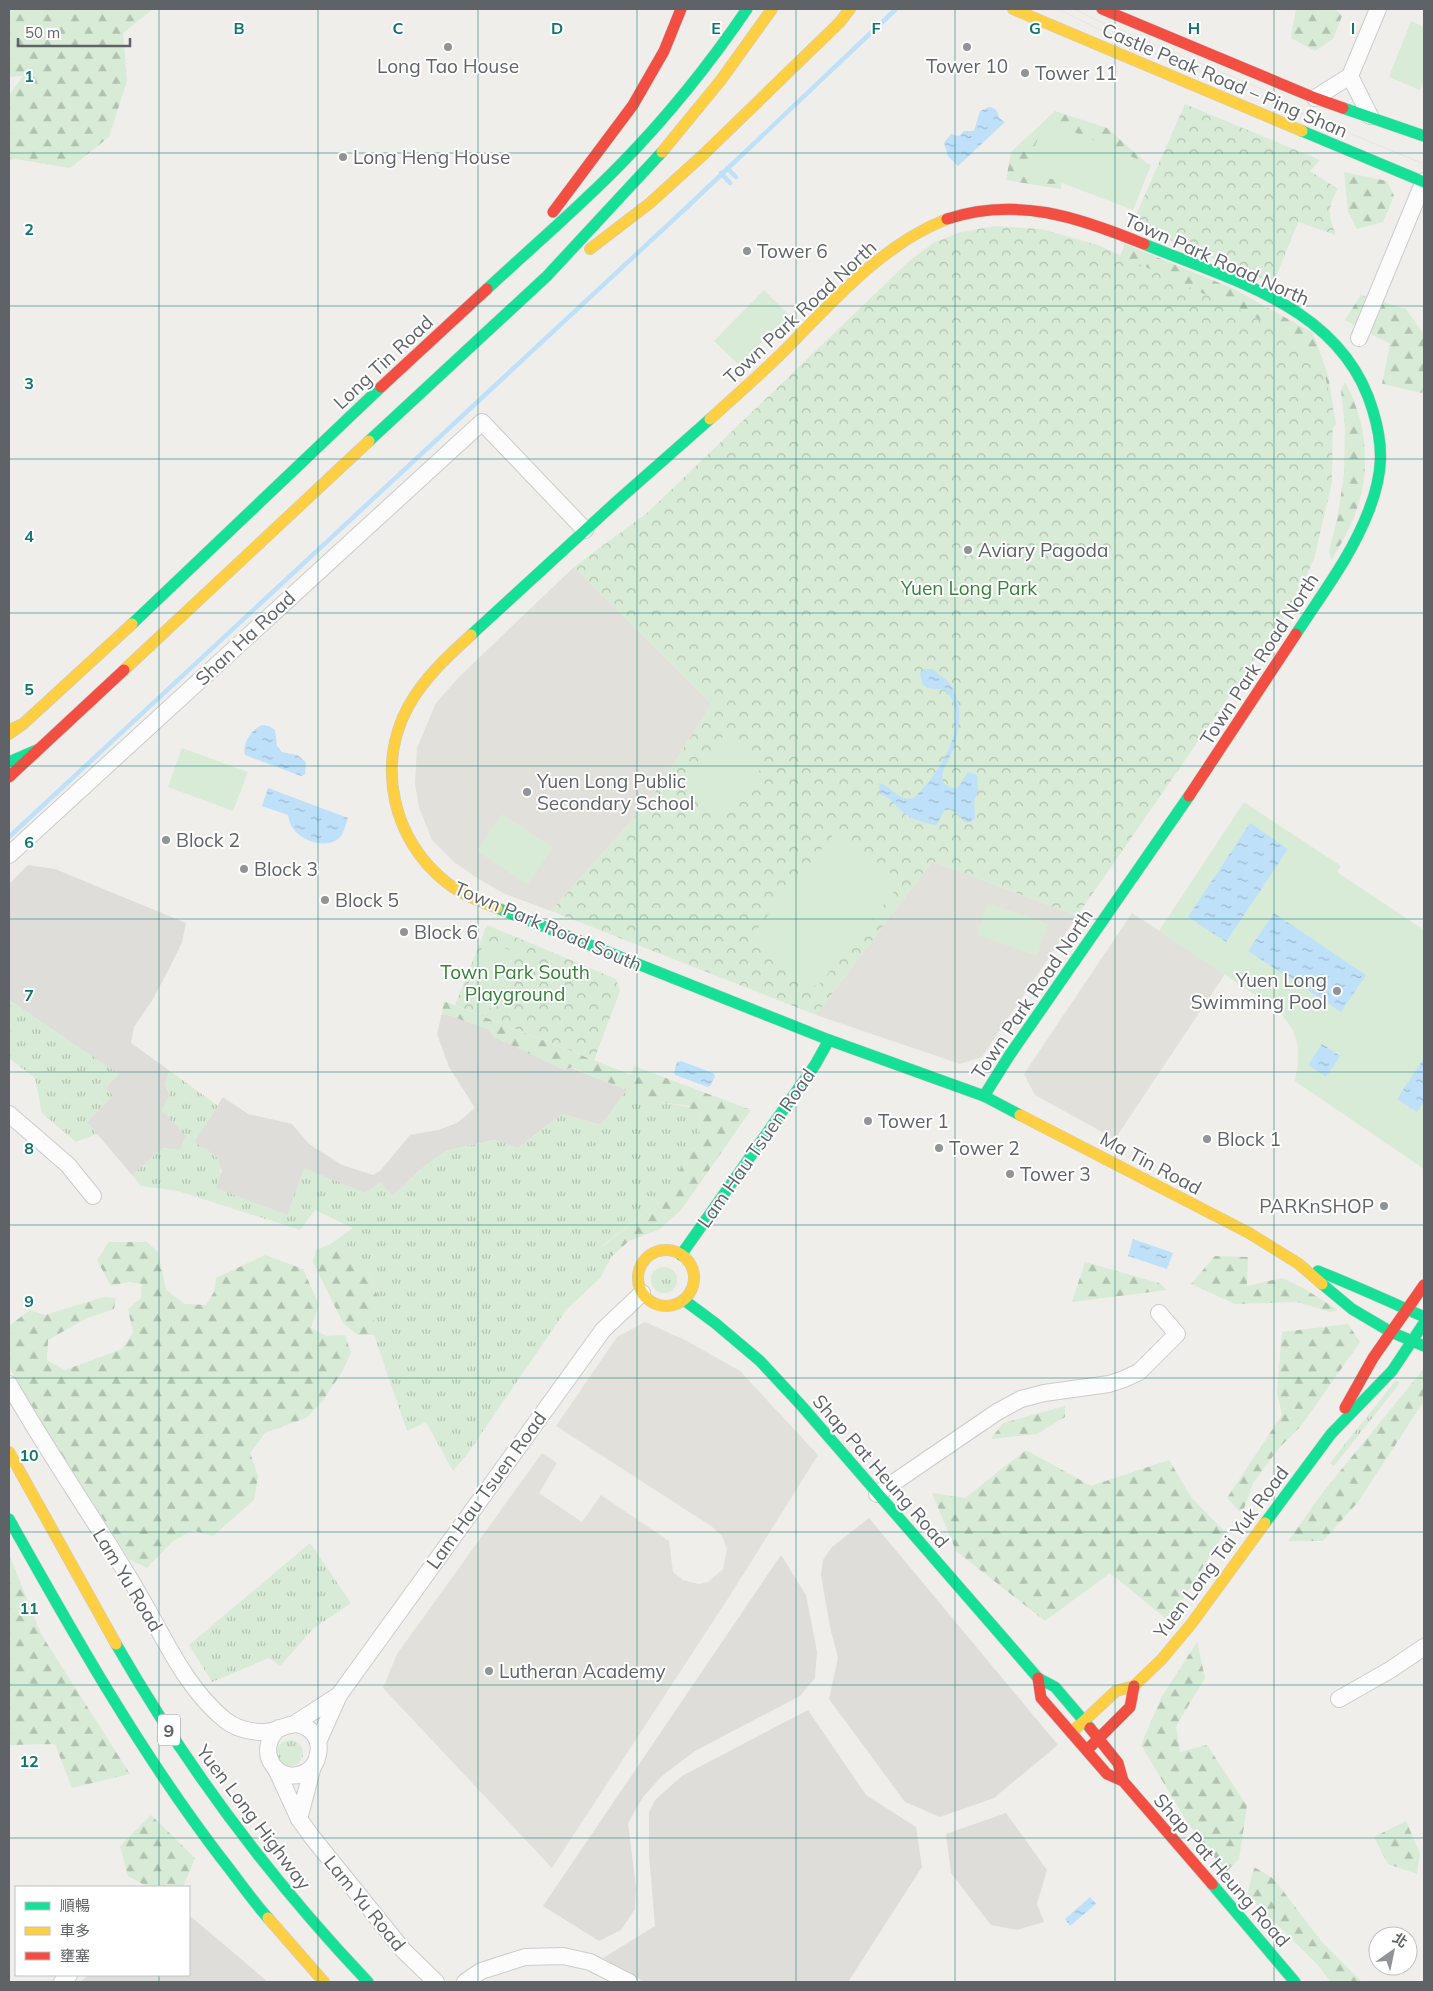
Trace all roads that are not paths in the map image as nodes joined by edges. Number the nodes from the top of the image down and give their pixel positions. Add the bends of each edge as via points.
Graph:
1 (681, 9) edge
2 (747, 9) edge
3 (772, 9) edge
4 (850, 9) edge
5 (1013, 9) edge
6 (1102, 9) edge
7 (1378, 9) edge
8 (824, 20) dead end
9 (822, 40) junction
10 (1350, 76) junction
11 (1315, 98) junction
12 (1370, 116) junction
13 (1424, 136) edge
14 (1424, 182) edge
15 (532, 246) junction
16 (547, 276) junction
17 (1359, 338) dead end
18 (585, 530) junction
19 (22, 724) junction
20 (9, 730) edge
21 (9, 734) edge
22 (39, 749) junction
23 (9, 762) edge
24 (9, 777) edge
25 (9, 855) edge
26 (829, 1040) junction
27 (984, 1096) junction
28 (9, 1114) edge
29 (93, 1196) dead end
30 (681, 1255) junction
31 (1299, 1264) junction
32 (1424, 1285) edge
33 (642, 1293) junction
34 (684, 1300) junction
35 (1406, 1310) junction
36 (1159, 1313) dead end
37 (1424, 1317) edge
38 (1424, 1323) edge
39 (1391, 1332) junction
40 (1413, 1341) junction
41 (1424, 1346) edge
42 (9, 1384) edge
43 (1331, 1434) junction
44 (9, 1452) edge
45 (877, 1494) junction
46 (9, 1519) edge
47 (1424, 1647) edge
48 (1038, 1678) junction
49 (1134, 1686) junction
50 (338, 1695) junction
51 (1339, 1699) dead end
52 (1084, 1720) junction
53 (287, 1726) junction
54 (1071, 1733) junction
55 (1099, 1738) junction
56 (318, 1742) junction
57 (1086, 1751) junction
58 (313, 1766) junction
59 (276, 1769) junction
60 (1123, 1781) junction
61 (299, 1819) junction
62 (324, 1982) edge
63 (368, 1982) edge
64 (436, 1982) edge
65 (465, 1982) edge
66 (629, 1982) edge
67 (1295, 1982) edge

1 - 15 main road via 639,97 557,206
2 - 15 main road, Long Tin Road via 688,89 649,135 569,216
3 - 16 main road via 705,100
4 - 9 main road
5 - 14 main road, Castle Peak Road – Ping Shan
6 - 11 main road, Castle Peak Road – Ping Shan
7 - 10 street
8 - 9 main road
9 - 16 main road via 650,203
10 - 11 street
10 - 12 street
11 - 12 main road, Castle Peak Road – Ping Shan
12 - 13 main road, Castle Peak Road – Ping Shan
14 - 17 street
15 - 19 main road, Long Tin Road
16 - 22 main road
18 - 25 street, Shan Ha Road via 482,422
18 - 26 main road, Town Park Road South via 435,671 408,707 396,737 391,767 392,795 404,831 426,864 467,896
18 - 27 main road, Town Park Road North via 758,376 880,259 917,232 949,218 988,209 1032,208 1082,220 1182,260 1304,316 1331,337 1348,357 1370,396 1382,459 1363,527 1276,668
19 - 20 main road
19 - 21 main road
22 - 23 main road
22 - 24 main road
26 - 27 main road, Town Park Road South
26 - 30 main road, Lam Hau Tsuen Road via 815,1065
27 - 31 main road, Ma Tin Road via 1249,1233
28 - 29 street via 68,1165
30 - 33 main road via 661,1251 645,1260 638,1280
30 - 34 main road via 690,1265 694,1280 692,1290
31 - 35 main road, Ma Tin Road via 1364,1289
31 - 39 main road, Ma Tin Road via 1352,1309
32 - 35 main road, Yuen Long Tai Yuk Road
33 - 34 main road via 660,1306 675,1305
33 - 50 street, Lam Hau Tsuen Road via 603,1330
34 - 45 main road, Shap Pat Heung Road via 760,1361
35 - 37 main road, Ma Tin Road
35 - 39 main road, Yuen Long Tai Yuk Road
36 - 45 street via 1177,1334 1139,1372 1109,1384 1021,1399
38 - 40 main road, Yuen Long Tai Yuk Road
39 - 40 main road, Ma Tin Road
39 - 43 main road, Yuen Long Tai Yuk Road
40 - 41 main road, Ma Tin Road
40 - 43 main road, Yuen Long Tai Yuk Road via 1387,1376
42 - 53 street, Lam Yu Road via 134,1586 183,1674 218,1714 237,1728 266,1732
43 - 49 main road, Yuen Long Tai Yuk Road via 1178,1641
44 - 63 main road, Yuen Long Highway / 9 via 106,1628 190,1764 269,1870 327,1940
45 - 48 main road, Shap Pat Heung Road
46 - 62 main road, 9 via 122,1713 188,1816 264,1914
47 - 51 street
48 - 52 main road, Shap Pat Heung Road via 1054,1687
48 - 54 main road, Shap Pat Heung Road via 1041,1698
49 - 52 main road, Yuen Long Tai Yuk Road via 1116,1691
49 - 55 main road via 1130,1707
50 - 53 street, Lam Hau Tsuen Road
50 - 56 street, Lam Hau Tsuen Road
52 - 54 main road, Yuen Long Tai Yuk Road
52 - 55 main road, Shap Pat Heung Road
53 - 56 street via 308,1729
53 - 59 street, Lam Hau Tsuen Road via 269,1739 271,1762
54 - 57 main road, Shap Pat Heung Road
55 - 57 main road
55 - 60 main road, Shap Pat Heung Road via 1118,1763
56 - 58 street, Lam Hau Tsuen Road via 319,1751
57 - 60 main road, Shap Pat Heung Road via 1107,1774
58 - 59 street via 299,1775
58 - 61 street
59 - 61 street, Lam Yu Road
60 - 67 main road, Shap Pat Heung Road
61 - 64 street, Lam Yu Road via 403,1950
65 - 66 street via 481,1971 525,1957 563,1956 590,1962

